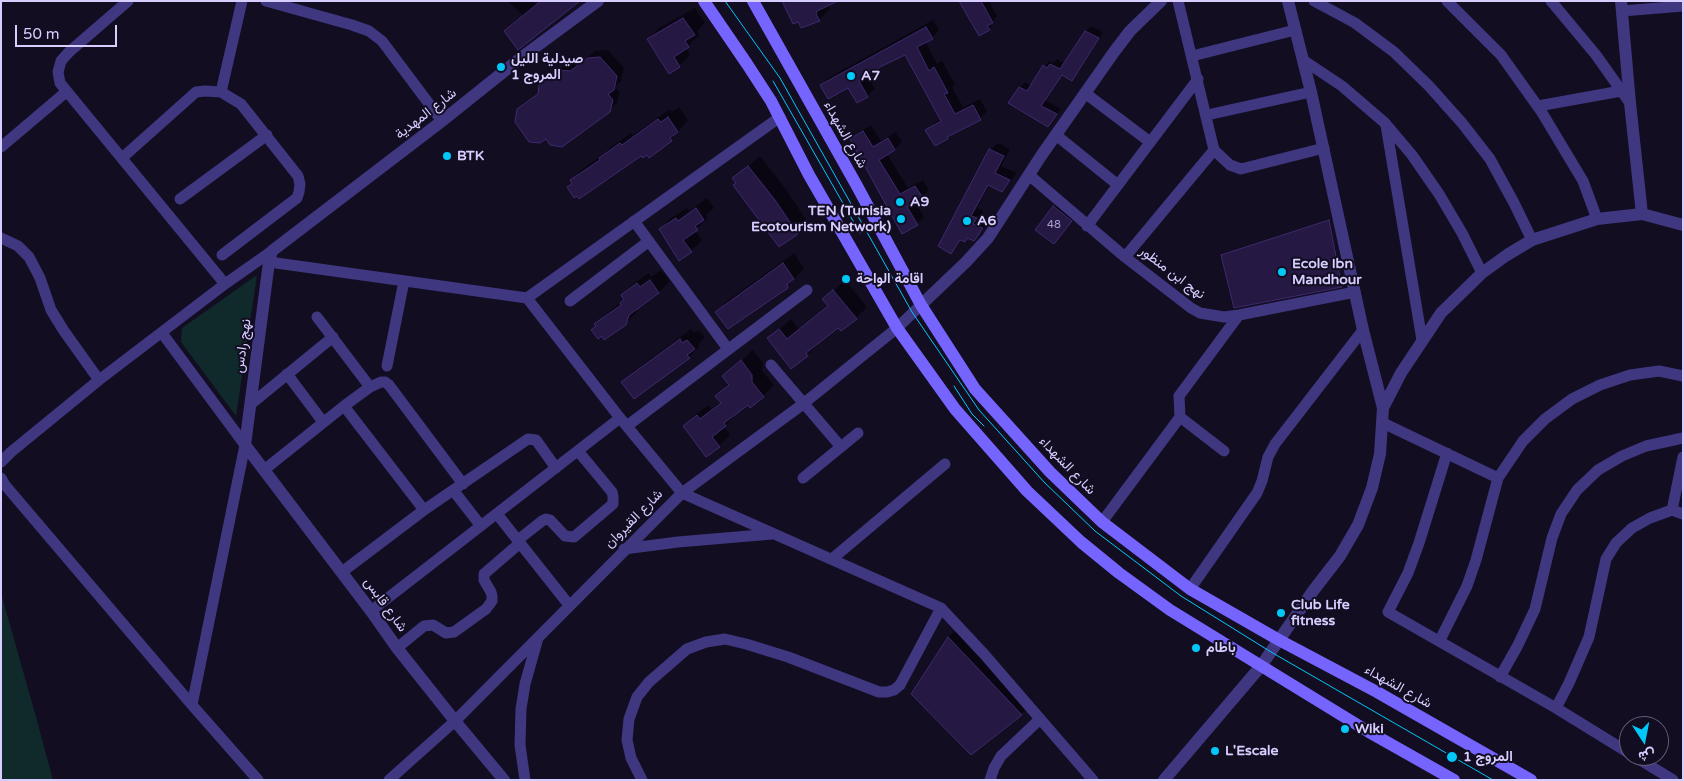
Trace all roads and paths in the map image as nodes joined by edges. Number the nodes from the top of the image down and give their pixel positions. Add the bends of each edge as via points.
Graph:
1 (128, 1) edge
2 (242, 1) edge
3 (266, 1) edge
4 (598, 1) edge
5 (704, 1) edge
6 (753, 1) edge
7 (1162, 1) edge
8 (1178, 1) edge
9 (1288, 1) edge
10 (1314, 1) edge
11 (1447, 1) edge
12 (1551, 1) edge
13 (1622, 6) edge
14 (1683, 6) edge
15 (1295, 30) junction
16 (1192, 56) junction
17 (1303, 60) junction
18 (1198, 80) junction
19 (1621, 90) junction
20 (66, 92) junction
21 (221, 92) junction
22 (1311, 92) junction
23 (1085, 93) junction
24 (1630, 103) junction
25 (1538, 106) junction
26 (1207, 115) junction
27 (780, 117) junction
28 (442, 121) junction
29 (1385, 123) junction
30 (1056, 134) junction
31 (267, 135) junction
32 (1150, 142) junction
33 (1, 147) edge
34 (1324, 148) junction
35 (1214, 150) junction
36 (122, 158) junction
37 (1028, 175) junction
38 (1118, 185) junction
39 (180, 199) dead end
40 (1642, 214) junction
41 (1597, 219) junction
42 (634, 221) junction
43 (1683, 225) edge
44 (1086, 226) junction
45 (1, 238) edge
46 (1532, 240) junction
47 (648, 241) junction
48 (222, 255) dead end
49 (271, 256) junction
50 (1125, 257) junction
51 (1482, 273) junction
52 (404, 281) junction
53 (225, 284) junction
54 (807, 290) dead end
55 (1355, 292) junction
56 (527, 298) junction
57 (570, 301) dead end
58 (921, 304) junction
59 (1239, 315) junction
60 (317, 317) dead end
61 (897, 328) junction
62 (1363, 330) junction
63 (162, 333) junction
64 (333, 337) junction
65 (1422, 340) junction
66 (728, 349) junction
67 (771, 365) dead end
68 (387, 366) dead end
69 (287, 374) junction
70 (1683, 376) edge
71 (99, 380) junction
72 (370, 387) junction
73 (251, 404) junction
74 (803, 404) junction
75 (344, 406) junction
76 (1383, 408) junction
77 (1180, 417) junction
78 (323, 422) junction
79 (624, 422) junction
80 (1383, 423) junction
81 (858, 433) dead end
82 (1683, 438) edge
83 (245, 445) junction
84 (840, 447) junction
85 (578, 451) junction
86 (1224, 451) dead end
87 (1447, 453) junction
88 (1683, 457) edge
89 (1, 462) edge
90 (945, 464) dead end
91 (556, 468) junction
92 (264, 470) junction
93 (1, 478) edge
94 (803, 478) dead end
95 (1498, 478) junction
96 (458, 487) junction
97 (682, 493) junction
98 (424, 510) junction
99 (1677, 512) edge
100 (497, 514) junction
101 (1102, 522) junction
102 (481, 526) junction
103 (774, 534) junction
104 (519, 542) junction
105 (624, 549) junction
106 (832, 559) junction
107 (342, 572) junction
108 (1190, 589) junction
109 (569, 605) junction
110 (941, 608) junction
111 (372, 611) junction
112 (540, 634) junction
113 (1279, 640) junction
114 (1440, 640) junction
115 (398, 648) junction
116 (1261, 666) junction
117 (1500, 677) junction
118 (192, 705) junction
119 (1556, 708) junction
120 (1040, 719) junction
121 (455, 722) junction
122 (1619, 747) edge
123 (1650, 766) edge
124 (258, 780) edge
125 (389, 780) edge
126 (504, 780) edge
127 (525, 780) edge
128 (642, 780) edge
129 (990, 780) edge
130 (1093, 780) edge
131 (1164, 780) edge
132 (1454, 780) edge
133 (1531, 780) edge
134 (1673, 780) edge

1 - 20 street via 61,61 58,72
2 - 21 street
3 - 28 street via 369,32 382,41
4 - 28 street, شارع المهدية
5 - 27 main road
6 - 58 main road, شارع الشهداء
7 - 23 street via 1130,31
8 - 16 street
9 - 15 street
10 - 46 street via 1355,22 1394,52 1442,101 1490,159
11 - 25 street via 1501,55
12 - 19 street
13 - 14 street
13 - 24 street
15 - 16 street
15 - 17 street
16 - 18 street
17 - 22 street
17 - 29 street via 1342,86
18 - 26 street
18 - 32 street
19 - 24 street
19 - 25 street
20 - 33 street
20 - 36 street
21 - 31 street via 241,104
21 - 36 street via 196,92 190,96
22 - 26 street
22 - 34 street
23 - 30 street
23 - 32 street
24 - 40 street
25 - 41 street via 1583,181
26 - 35 street
27 - 42 street
27 - 61 main road
28 - 49 street, شارع المهدية
29 - 51 street via 1439,194
29 - 65 street
30 - 37 street
30 - 38 street
31 - 39 street
31 - 48 street via 298,176 299,192 289,204
32 - 38 street
34 - 35 street via 1241,169 1230,165
34 - 55 street
35 - 50 street
36 - 53 street
37 - 44 street, نهج ابن منظور
37 - 58 street via 988,238
38 - 44 street
40 - 41 street
40 - 43 street
41 - 46 street
42 - 47 street
42 - 56 street
44 - 50 street, نهج ابن منظور
45 - 71 street via 18,246 29,257 51,310
46 - 51 street
47 - 57 street
47 - 66 street
49 - 52 street
49 - 53 street
49 - 73 street, نهج رادس
50 - 59 street, نهج ابن منظور via 1190,308 1224,317
51 - 65 street via 1440,313
52 - 56 street
52 - 68 street
53 - 63 street
54 - 66 street
55 - 59 street, نهج ابن منظور
55 - 62 street
56 - 79 street
58 - 61 street, شارع القيروان
58 - 101 main road, شارع الشهداء via 975,389 1050,472
59 - 77 street via 1179,396
60 - 64 street
61 - 74 street, شارع القيروان
61 - 116 main road via 955,409 1027,491 1074,536 1170,610
62 - 76 street
62 - 108 street via 1275,444 1257,493
63 - 71 street
63 - 83 street
64 - 69 street
64 - 72 street
65 - 76 street
66 - 79 street
67 - 74 street
69 - 73 street
69 - 78 street
70 - 95 street via 1659,371 1630,375 1600,384 1572,399 1545,419 1523,442
71 - 89 street
72 - 75 street
72 - 96 street via 381,382 389,385
73 - 83 street, نهج رادس
74 - 84 street
74 - 97 street, شارع القيروان
75 - 78 street
75 - 98 street
76 - 80 street
77 - 86 street
77 - 101 street
78 - 92 street
79 - 85 street
79 - 97 street
80 - 87 street
80 - 113 street via 1372,488 1358,525 1340,556
81 - 84 street
82 - 117 street via 1646,446 1622,456 1598,470 1576,490 1561,514 1552,538 1535,609
83 - 92 street, شارع قابس
83 - 118 street
84 - 94 street
85 - 91 street
85 - 104 street via 612,492 613,504 574,537 565,536 546,519
87 - 95 street
87 - 114 street via 1419,544 1388,612
88 - 99 street
90 - 106 street
91 - 96 street via 536,440 528,439
91 - 100 street
92 - 107 street, شارع قابس
93 - 118 street
95 - 114 street via 1467,586
96 - 98 street
96 - 102 street
97 - 103 street
97 - 105 street, شارع القيروان
98 - 107 street
99 - 119 street via 1650,518 1632,528 1616,543 1606,559 1589,637
100 - 102 street
100 - 104 street
101 - 108 main road, شارع الشهداء
102 - 111 street
103 - 105 street
103 - 106 street
104 - 109 street
104 - 115 street via 484,574 492,596 486,609 454,632 446,633 433,625 424,626
105 - 109 street, شارع القيروان
106 - 110 street
107 - 111 street, شارع قابس
108 - 113 main road, شارع الشهداء
109 - 112 street, شارع القيروان
110 - 120 street
110 - 128 street via 900,685 887,692 879,692 788,657 724,639 687,649 649,682 637,697 629,718 627,740 631,758
111 - 115 street, شارع قابس
112 - 121 street, شارع القيروان
112 - 127 street via 524,684 521,709 520,746
113 - 116 street
113 - 133 main road, شارع الشهداء
114 - 117 street
115 - 121 street, شارع قابس
116 - 131 street
116 - 132 main road
117 - 119 street
118 - 124 street
119 - 122 street
120 - 129 street via 1001,756
120 - 130 street
121 - 125 street, شارع القيروان
121 - 126 street, شارع قابس
123 - 134 street

